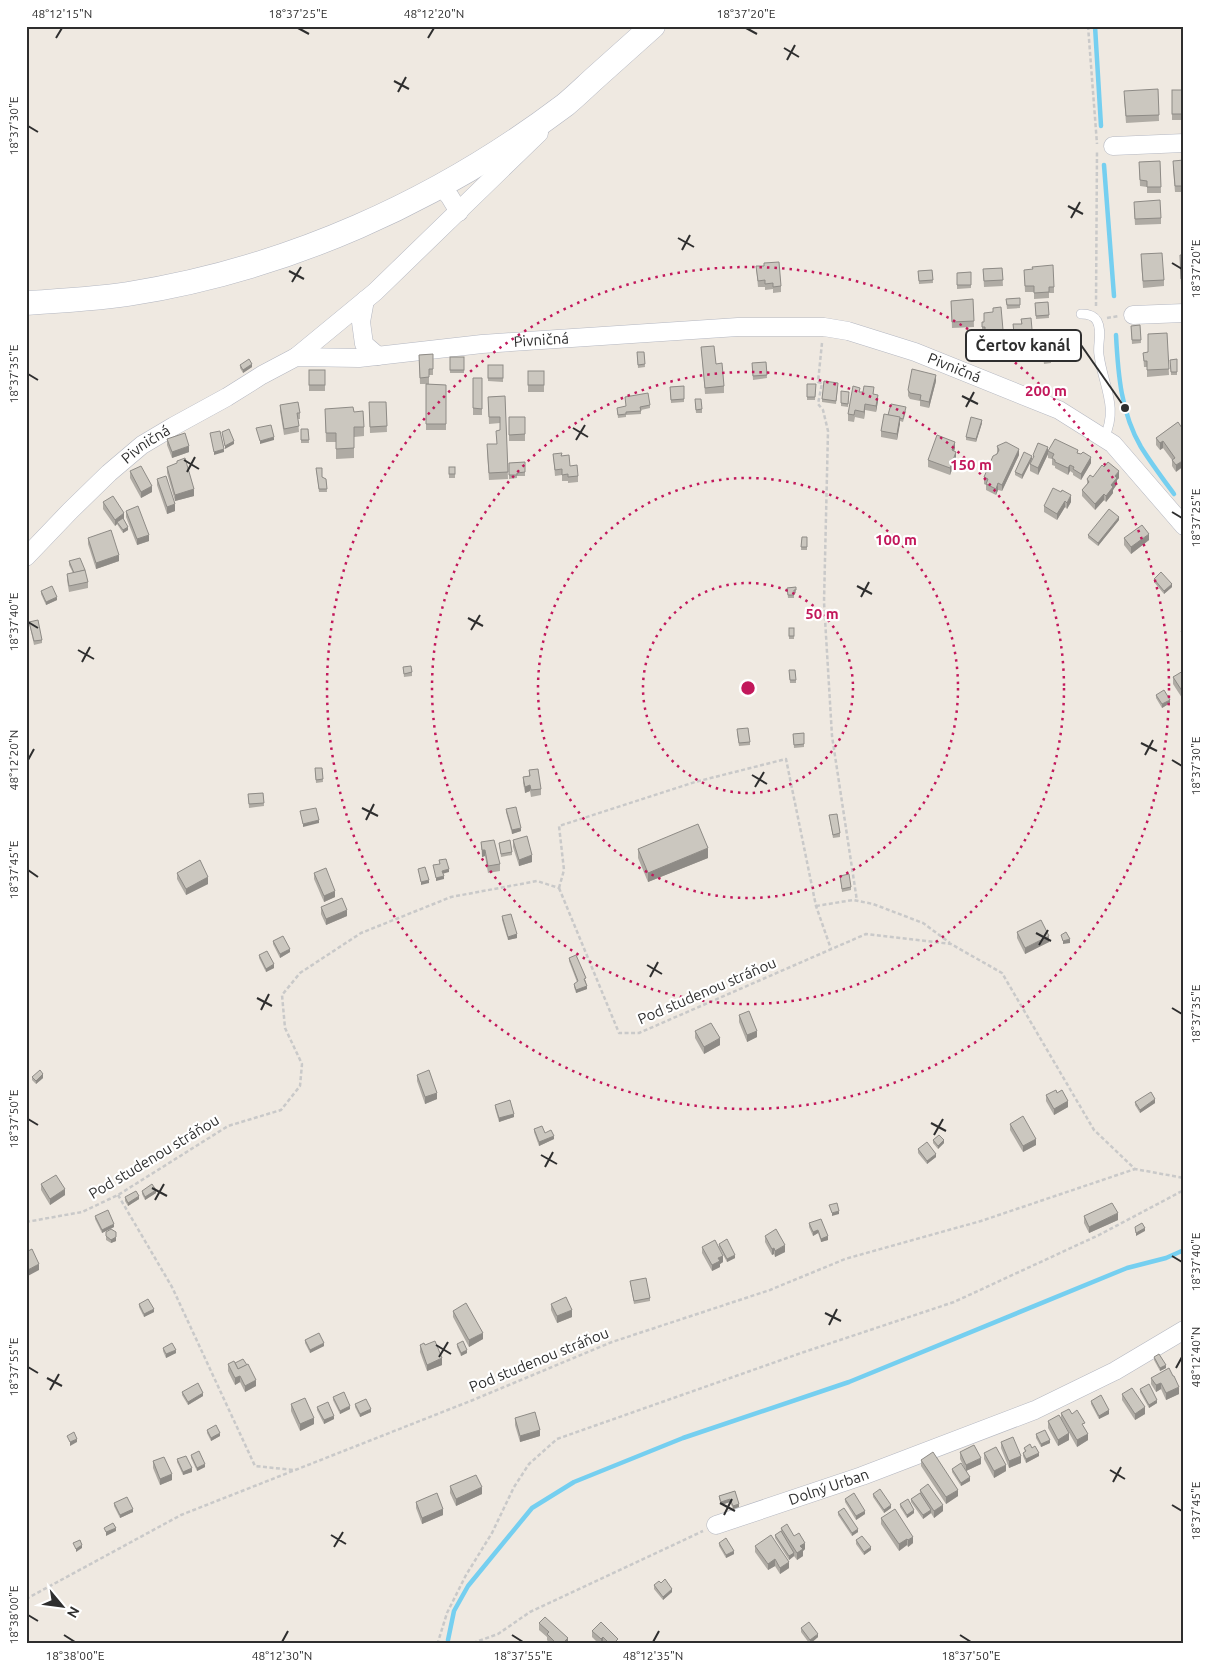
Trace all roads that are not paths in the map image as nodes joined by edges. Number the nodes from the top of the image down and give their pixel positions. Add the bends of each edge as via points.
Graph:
1 (653, 26) edge
2 (567, 104) junction
3 (1184, 143) edge
4 (1105, 148) road end
5 (441, 186) junction
6 (459, 212) junction
7 (365, 300) junction
8 (26, 304) edge
9 (1081, 314) dead end
10 (1184, 314) edge
11 (1133, 315) road end
12 (378, 356) junction
13 (296, 357) junction
14 (1104, 438) junction
15 (1176, 508) edge
16 (1184, 526) edge
17 (26, 557) edge
18 (1184, 1330) edge
19 (716, 1525) road end

1 - 2 street
2 - 5 street via 491,157
2 - 6 street
3 - 4 street
5 - 6 street
5 - 8 street via 341,235 220,274 128,294
6 - 7 street
7 - 12 street via 361,322 364,344
7 - 13 street
9 - 14 lane via 1096,319 1100,329 1099,353 1111,413 1110,426
10 - 11 street
12 - 13 street, Pivničná
12 - 14 street, Pivničná via 482,344 738,327 824,326 848,330 924,356 1059,410
13 - 17 street, Pivničná via 142,445 109,473
14 - 15 street, Pivničná
15 - 16 street, Pivničná
18 - 19 street, Dolný Urban via 1115,1371 1035,1410 871,1473

